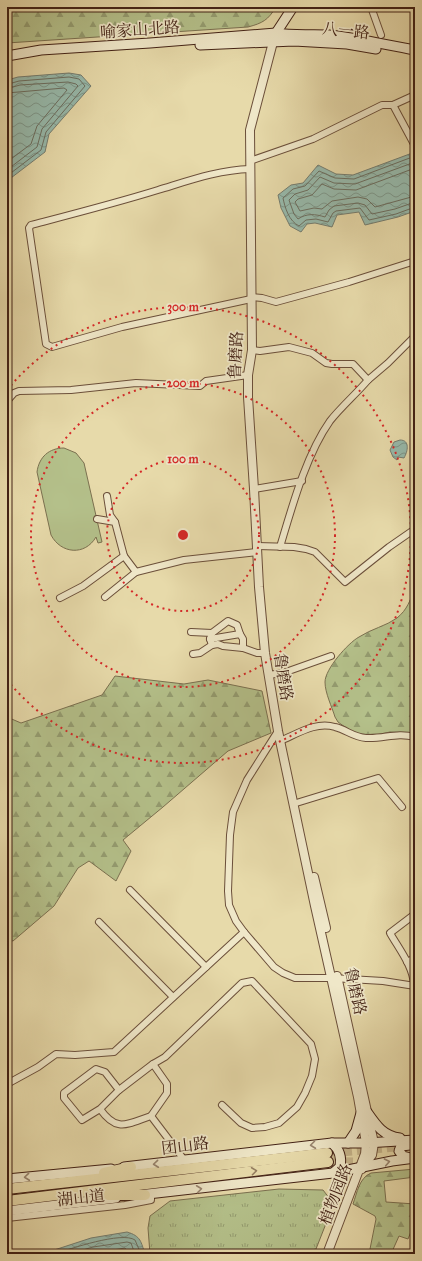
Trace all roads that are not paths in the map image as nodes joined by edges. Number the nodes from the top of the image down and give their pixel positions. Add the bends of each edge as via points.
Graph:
1 (293, 7) edge
2 (371, 7) edge
3 (381, 35) dead end
4 (274, 38) junction
5 (415, 50) edge
6 (415, 55) edge
7 (7, 56) edge
8 (7, 61) edge
9 (415, 95) edge
10 (393, 105) junction
11 (415, 147) edge
12 (250, 165) junction
13 (415, 261) edge
14 (251, 298) junction
15 (415, 336) edge
16 (252, 350) junction
17 (248, 375) junction
18 (368, 380) junction
19 (7, 401) edge
20 (302, 481) junction
21 (254, 489) junction
22 (107, 496) dead end
23 (97, 519) dead end
24 (115, 522) junction
25 (415, 529) edge
26 (280, 547) junction
27 (257, 549) junction
28 (124, 556) junction
29 (136, 572) junction
30 (105, 597) dead end
31 (60, 598) dead end
32 (191, 632) dead end
33 (240, 634) junction
34 (211, 639) junction
35 (243, 648) junction
36 (265, 653) junction
37 (193, 654) dead end
38 (331, 656) dead end
39 (268, 675) junction
40 (275, 712) junction
41 (278, 731) junction
42 (415, 737) edge
43 (282, 740) junction
44 (295, 803) junction
45 (402, 807) dead end
46 (130, 890) dead end
47 (415, 914) edge
48 (99, 922) dead end
49 (244, 932) junction
50 (415, 958) edge
51 (407, 962) junction
52 (206, 967) junction
53 (334, 978) junction
54 (415, 986) edge
55 (173, 998) junction
56 (153, 1064) junction
57 (7, 1084) edge
58 (119, 1090) junction
59 (222, 1105) dead end
60 (100, 1109) junction
61 (364, 1113) junction
62 (150, 1116) junction
63 (415, 1137) edge
64 (415, 1140) edge
65 (332, 1143) junction
66 (348, 1143) junction
67 (370, 1143) junction
68 (415, 1144) edge
69 (414, 1158) edge
70 (185, 1161) junction
71 (131, 1167) junction
72 (362, 1167) junction
73 (333, 1173) junction
74 (7, 1179) edge
75 (56, 1184) junction
76 (7, 1189) edge
77 (55, 1195) junction
78 (148, 1195) junction
79 (7, 1201) edge
80 (7, 1211) edge
81 (7, 1218) edge
82 (327, 1254) edge

1 - 4 main road, 鲁磨路
2 - 3 street
4 - 5 main road, 八一路 via 287,35 327,35
4 - 6 main road, 八一路 via 347,44
4 - 7 main road, 喻家山北路 via 42,50
4 - 8 main road, 喻家山北路 via 42,54
4 - 12 street, 鲁磨路 via 250,130
9 - 10 street
10 - 11 street
10 - 12 street via 382,105 313,139
12 - 14 street, 鲁磨路
12 - 14 street via 31,225 29,228 46,344 52,347 122,327
13 - 14 street via 276,302
14 - 16 street, 鲁磨路
15 - 18 street
16 - 17 street, 鲁磨路
16 - 18 street via 289,347 312,353 326,363 353,364
17 - 19 street via 206,381 200,386 136,383 71,390 19,391
17 - 21 street, 鲁磨路
18 - 20 street via 331,420 317,443
20 - 21 street
20 - 26 street
21 - 27 street, 鲁磨路
22 - 24 street via 110,515
23 - 24 street
24 - 28 street
25 - 26 street via 345,582 318,554 306,549
26 - 27 street
27 - 29 street via 184,560
27 - 36 street, 鲁磨路
28 - 29 street
28 - 31 street via 83,586
29 - 30 street
32 - 34 street
33 - 34 street
33 - 34 street via 237,625 228,621
33 - 35 street
34 - 35 street
34 - 37 street via 200,653
35 - 36 street
36 - 39 street, 鲁磨路
38 - 39 street via 283,673
39 - 40 street, 鲁磨路
40 - 41 street, 鲁磨路
40 - 43 street, 鲁磨路
41 - 43 street, 鲁磨路
41 - 49 street via 247,780 233,812 230,835 229,905
42 - 43 street via 397,734 373,738 358,737 336,727 322,725
43 - 44 street, 鲁磨路
44 - 45 street via 378,778
44 - 53 street, 鲁磨路
46 - 52 street
47 - 51 street via 390,933
48 - 55 street
49 - 52 street
49 - 53 street via 274,967 283,973 295,978
50 - 51 street
51 - 54 street
52 - 55 street
53 - 54 street
53 - 61 street, 鲁磨路
55 - 57 street via 114,1052 56,1054
56 - 58 street
56 - 59 street via 165,1057 242,983 252,981 311,1044 315,1060 312,1076 297,1107 280,1123 252,1128 241,1123
56 - 62 street via 167,1084 167,1093
58 - 60 street
58 - 60 street via 105,1072 96,1069 64,1093 64,1098 82,1120
60 - 62 street via 112,1122 121,1126
61 - 63 main road via 389,1136
61 - 66 main road
61 - 67 street, 鲁磨路
62 - 70 street
64 - 67 main road, 团山路
65 - 66 main road, 团山路
65 -> 70 main road, 团山路
65 - 73 main road via 341,1157 340,1166
66 - 67 main road, 团山路
67 - 72 street, 植物园路
68 - 69 main road via 399,1149 402,1155
72 -> 69 main road
70 -> 71 main road, 团山路
71 -> 74 main road, 团山路
71 - 75 highway
72 - 73 main road
72 - 82 street, 植物园路
78 -> 73 main road
75 - 76 highway, 团山路
77 -> 75 highway, 团山路 via 328,1157
77 - 78 highway via 60,1199 106,1194
77 - 79 highway, 团山路
78 - 80 main road
78 - 81 street, 湖山道 via 151,1200 124,1205

